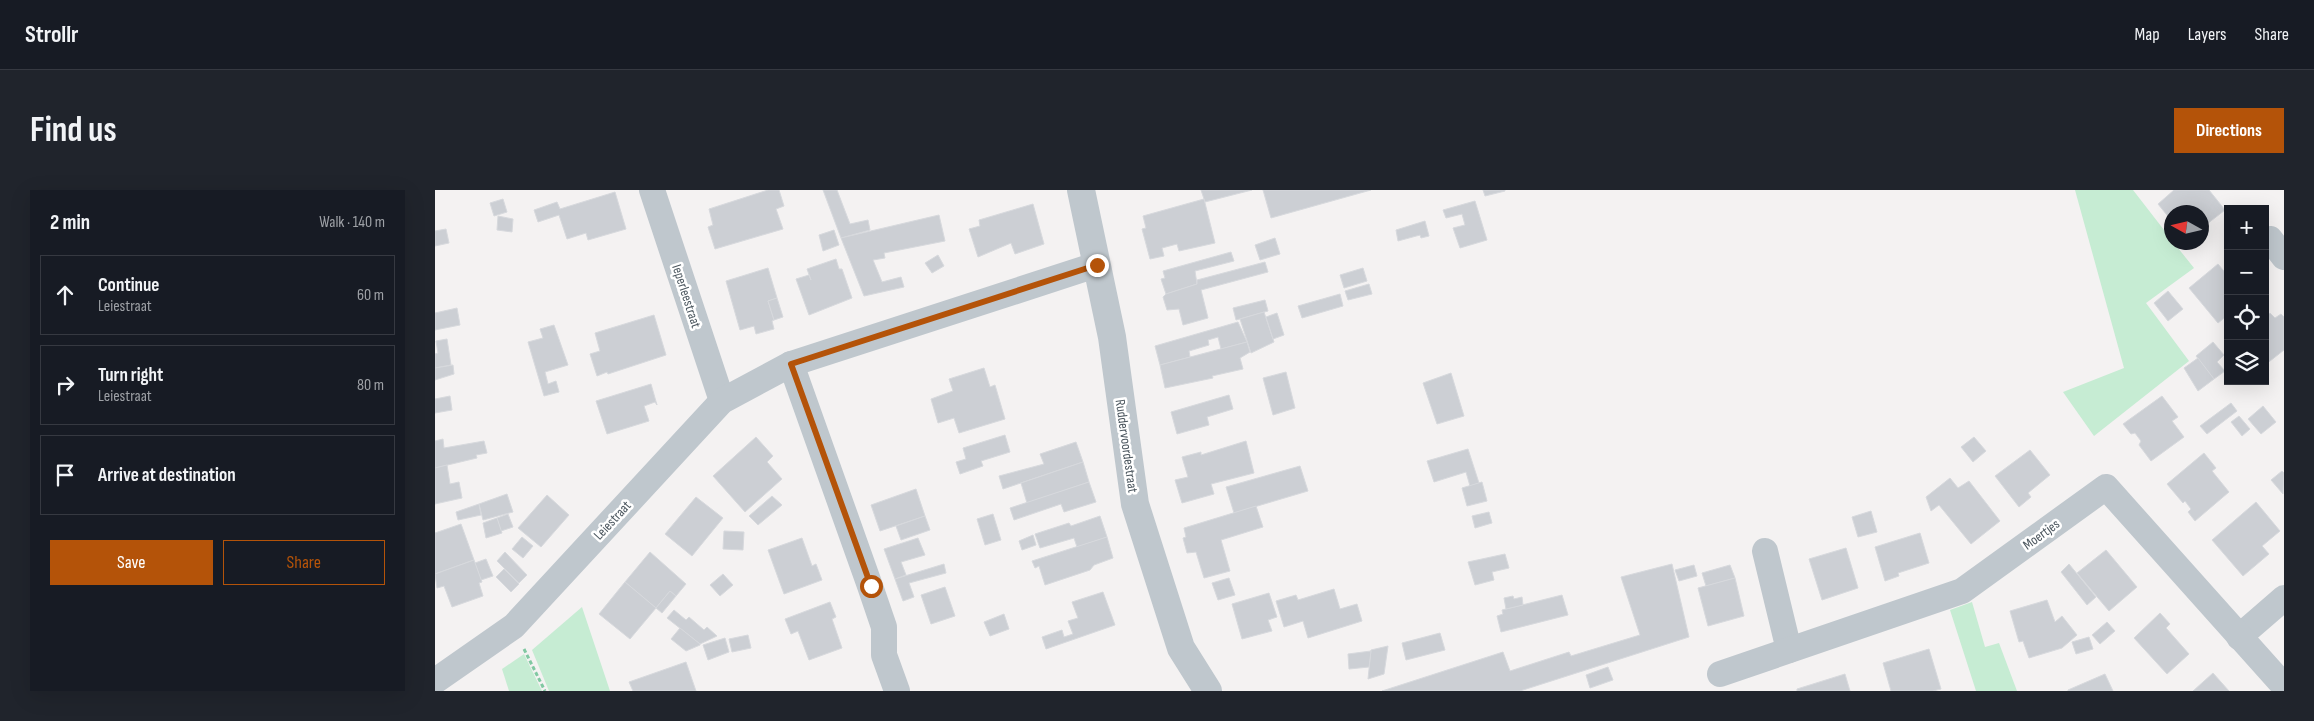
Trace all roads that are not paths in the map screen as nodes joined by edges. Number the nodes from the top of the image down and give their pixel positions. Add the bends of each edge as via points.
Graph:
1 (652, 190) edge
2 (1081, 190) edge
3 (1097, 265) junction
4 (791, 364) junction
5 (722, 401) junction
6 (1765, 551) dead end
7 (2284, 598) edge
8 (2239, 637) junction
9 (1789, 650) junction
10 (1720, 674) dead end
11 (435, 681) edge
12 (2284, 686) edge
13 (897, 691) edge
14 (1209, 691) edge

1 - 5 street, Ieperleestraat
2 - 3 street, Ruddervoordestraat
3 - 4 street, Leiestraat
3 - 14 street, Ruddervoordestraat via 1112,337 1135,504 1181,648
4 - 5 street, Leiestraat
4 - 13 street via 871,586 884,628 885,655
5 - 11 street, Leiestraat via 514,626
6 - 9 street
7 - 8 street
8 - 9 street, Moertjes via 2106,487 1961,591
8 - 12 street, Moertjes
9 - 10 street, Moertjes

